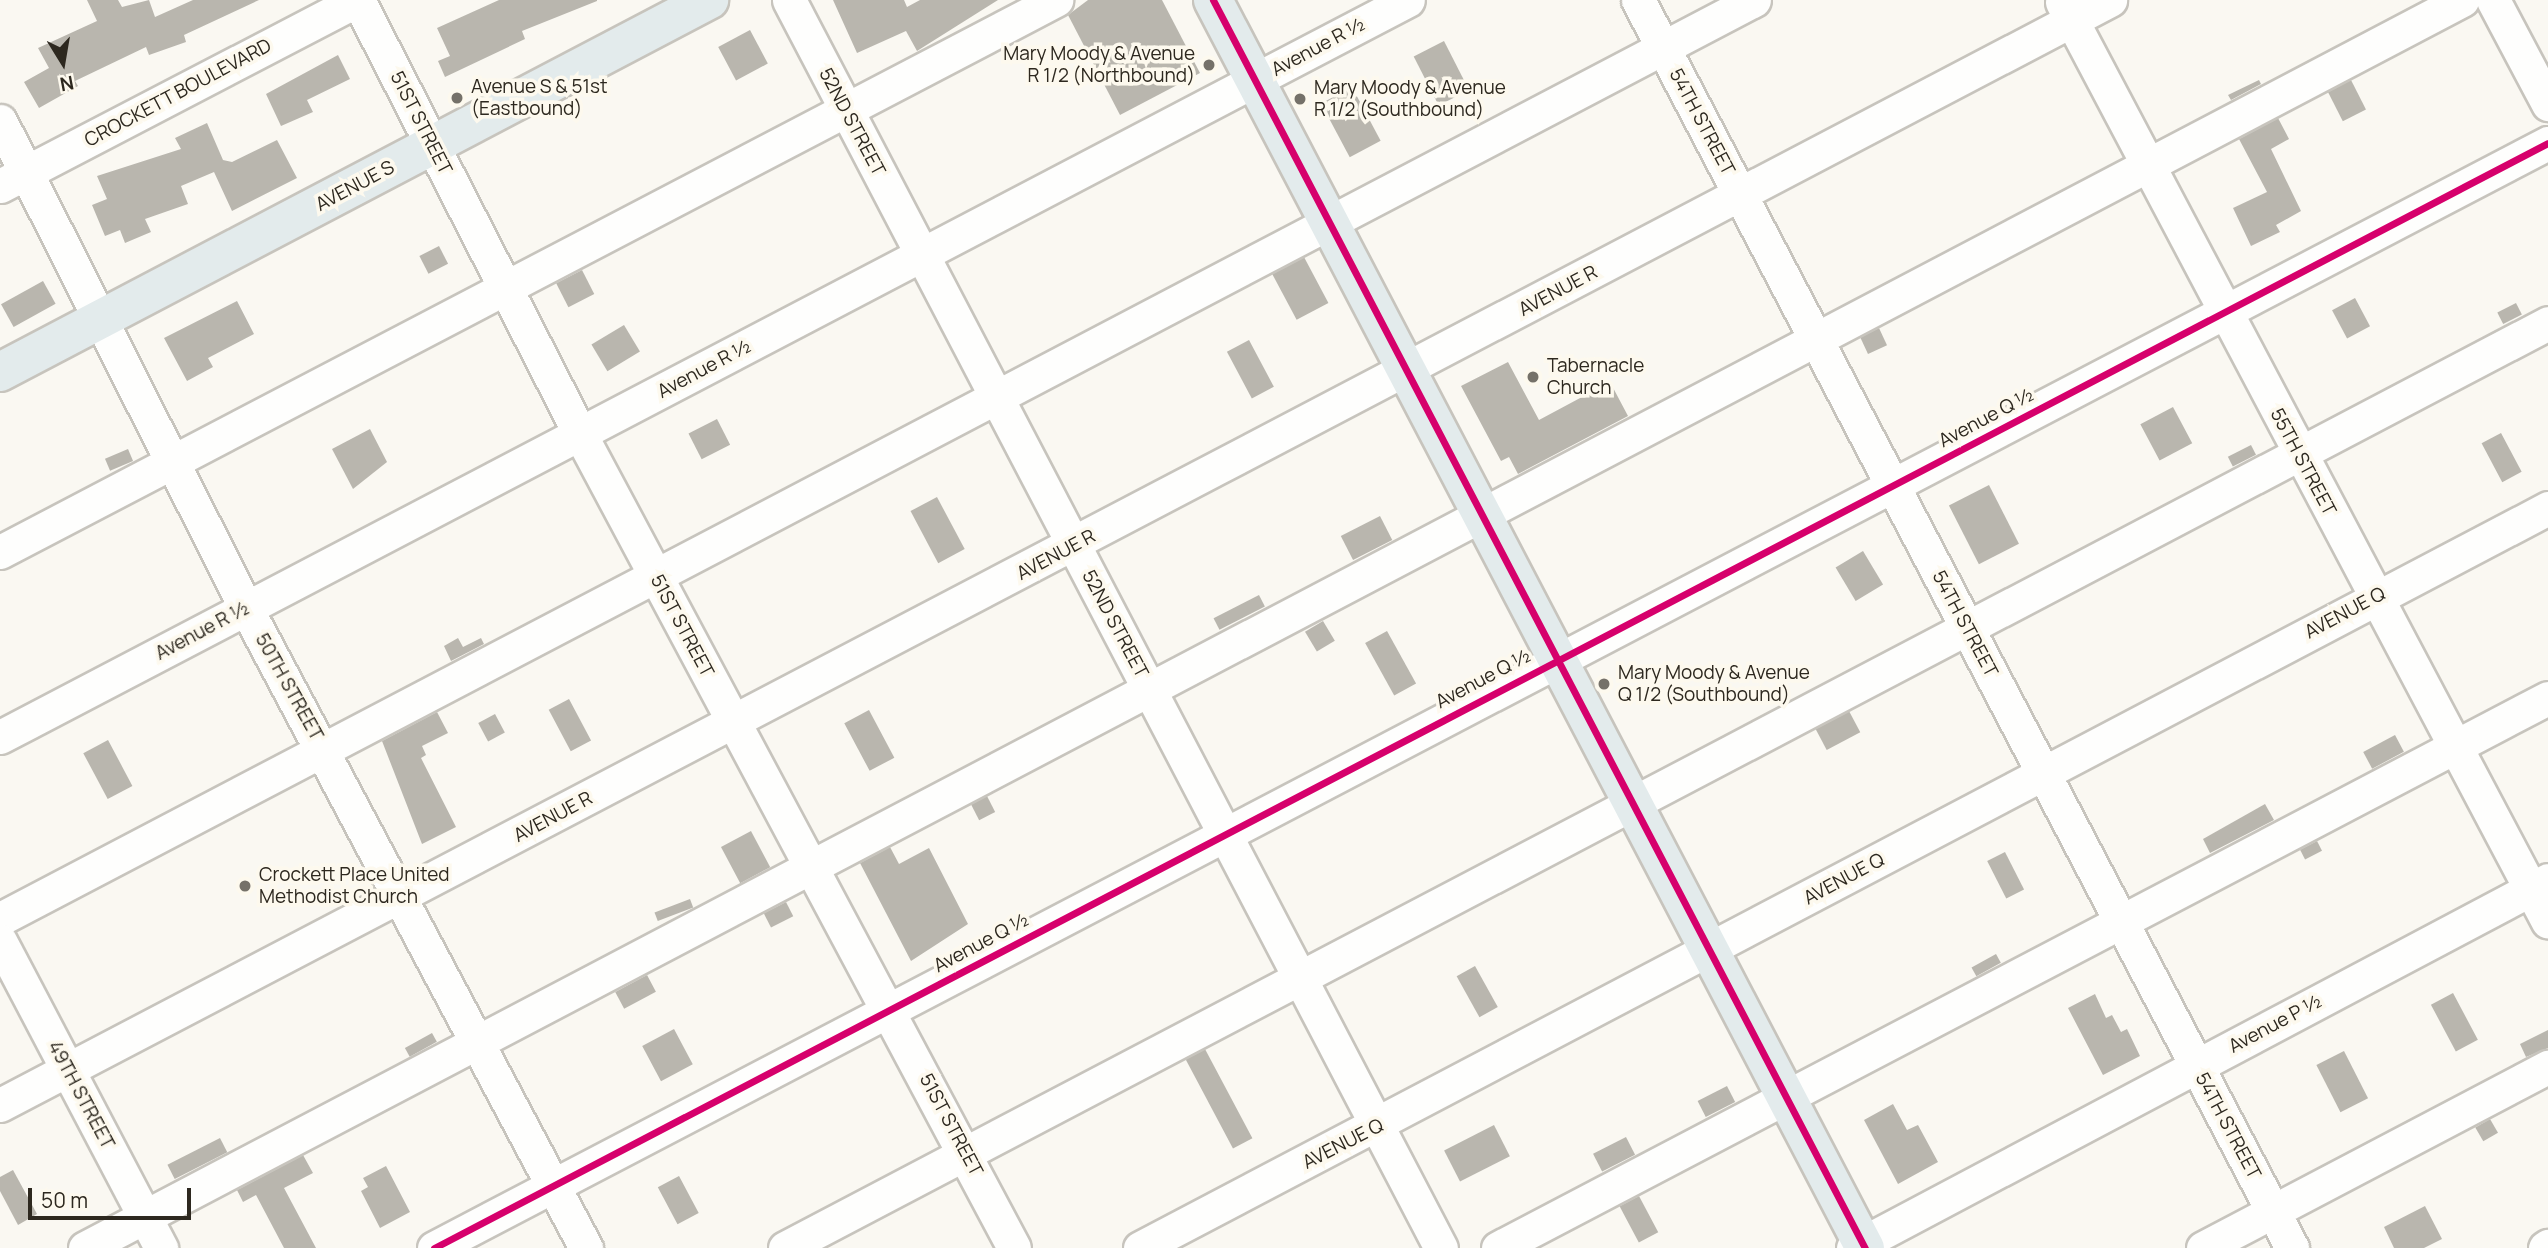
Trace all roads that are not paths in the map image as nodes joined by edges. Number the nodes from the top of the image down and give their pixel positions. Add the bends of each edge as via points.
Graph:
1 (357, 0) edge
2 (709, 0) edge
3 (789, 0) edge
4 (1056, 0) edge
5 (1213, 0) edge
6 (1408, 0) edge
7 (1639, 0) edge
8 (1754, 0) edge
9 (2110, 0) edge
10 (2462, 0) edge
11 (2493, 0) edge
12 (2066, 10) edge
13 (1663, 47) junction
14 (1255, 80) junction
15 (2548, 104) edge
16 (846, 110) junction
17 (0, 121) edge
18 (2548, 143) edge
19 (433, 145) junction
20 (2145, 164) junction
21 (13, 179) edge
22 (1741, 195) junction
23 (1329, 223) junction
24 (922, 255) junction
25 (505, 287) junction
26 (2222, 311) junction
27 (100, 320) junction
28 (2548, 323) edge
29 (1816, 340) junction
30 (1406, 370) junction
31 (0, 372) edge
32 (996, 397) junction
33 (580, 434) junction
34 (2299, 454) junction
35 (171, 461) junction
36 (1893, 485) junction
37 (2548, 508) edge
38 (1481, 512) junction
39 (1073, 545) junction
40 (0, 552) edge
41 (655, 576) junction
42 (2375, 597) junction
43 (246, 608) junction
44 (1967, 628) junction
45 (1557, 658) junction
46 (1148, 688) junction
47 (2548, 698) edge
48 (733, 722) junction
49 (0, 737) edge
50 (2455, 747) junction
51 (324, 750) junction
52 (2043, 774) junction
53 (1634, 806) junction
54 (1223, 832) junction
55 (811, 866) junction
56 (2540, 884) edge
57 (403, 896) junction
58 (0, 919) edge
59 (2121, 922) junction
60 (2548, 922) edge
61 (0, 941) edge
62 (1709, 950) junction
63 (1300, 978) junction
64 (889, 1010) junction
65 (477, 1041) junction
66 (2196, 1065) junction
67 (2548, 1067) edge
68 (68, 1070) junction
69 (1786, 1097) junction
70 (0, 1105) edge
71 (1377, 1126) junction
72 (965, 1152) junction
73 (553, 1186) junction
74 (2273, 1211) junction
75 (145, 1217) junction
76 (1860, 1246) edge
77 (85, 1248) edge
78 (161, 1248) edge
79 (434, 1248) edge
80 (586, 1248) edge
81 (785, 1248) edge
82 (1014, 1248) edge
83 (1140, 1248) edge
84 (1441, 1248) edge
85 (1498, 1248) edge
86 (2203, 1248) edge
87 (2292, 1248) edge

1 - 19 street, 51ST STREET
1 - 21 street, CROCKETT BOULEVARD
2 - 19 main road, AVENUE S
3 - 16 street, 52ND STREET
4 - 16 street
5 - 14 main road
6 - 14 street, Avenue R ½
7 - 13 street, 54TH STREET
8 - 13 street
9 - 12 street, AVENUE R
10 - 20 street
11 - 15 street
12 - 20 street, 55TH STREET
12 - 22 street, AVENUE R
13 - 22 street, 54TH STREET
13 - 23 street
14 - 23 main road
14 - 24 street, Avenue R ½
16 - 24 street, 52ND STREET
16 - 25 street
17 - 21 street, 50TH STREET
18 - 26 street, Avenue Q ½
19 - 25 street, 51ST STREET
19 - 27 main road, AVENUE S
20 - 26 street, 55TH STREET
20 - 29 street
21 - 27 street, 50TH STREET
22 - 29 street, 54TH STREET
22 - 30 street, AVENUE R
23 - 30 main road
23 - 32 street
24 - 32 street, 52ND STREET
24 - 33 street, Avenue R ½
25 - 33 street, 51ST STREET
25 - 35 street
26 - 34 street, 55TH STREET
26 - 36 street, Avenue Q ½
27 - 31 main road, AVENUE S
27 - 35 street, 50TH STREET
28 - 34 street
29 - 36 street, 54TH STREET
29 - 38 street
30 - 38 main road
30 - 39 street, AVENUE R
32 - 39 street, 52ND STREET
32 - 41 street
33 - 41 street, 51ST STREET
33 - 43 street, Avenue R ½
34 - 42 street, 55TH STREET
34 - 44 street
35 - 40 street
35 - 43 street, 50TH STREET
36 - 44 street, 54TH STREET
36 - 45 street, Avenue Q ½
37 - 42 street, AVENUE Q
38 - 45 main road
38 - 46 street
39 - 46 street, 52ND STREET
39 - 48 street, AVENUE R
41 - 48 street, 51ST STREET
41 - 51 street
42 - 50 street, 55TH STREET
42 - 52 street, AVENUE Q
43 - 49 street, Avenue R ½
43 - 51 street, 50TH STREET
44 - 52 street, 54TH STREET
44 - 53 street
45 - 53 main road
45 - 54 street, Avenue Q ½
46 - 54 street, 52ND STREET
46 - 55 street
47 - 50 street
48 - 55 street, 51ST STREET
48 - 57 street, AVENUE R
50 - 56 street, 55TH STREET
50 - 59 street
51 - 57 street, 50TH STREET
51 - 58 street
52 - 59 street, 54TH STREET
52 - 62 street, AVENUE Q
53 - 62 main road
53 - 63 street
54 - 63 street, 52ND STREET
54 - 64 street, Avenue Q ½
55 - 64 street, 51ST STREET
55 - 65 street
56 - 60 street, 55TH STREET
56 - 66 street, Avenue P ½
57 - 65 street, 50TH STREET
57 - 68 street, AVENUE R
59 - 66 street, 54TH STREET
59 - 69 street
61 - 68 street, 49TH STREET
62 - 69 main road
62 - 71 street, AVENUE Q
63 - 71 street, 52ND STREET
63 - 72 street
64 - 72 street, 51ST STREET
64 - 73 street, Avenue Q ½
65 - 73 street, 50TH STREET
65 - 75 street
66 - 74 street, 54TH STREET
66 - 76 street, Avenue P ½
67 - 74 street
68 - 70 street, AVENUE R
68 - 75 street, 49TH STREET
69 - 76 main road
69 - 85 street
71 - 83 street, AVENUE Q
71 - 84 street, 52ND STREET
72 - 81 street
72 - 82 street, 51ST STREET
73 - 79 street, Avenue Q ½
73 - 80 street, 50TH STREET
74 - 86 street
74 - 87 street, 54TH STREET
75 - 77 street
75 - 78 street, 49TH STREET

